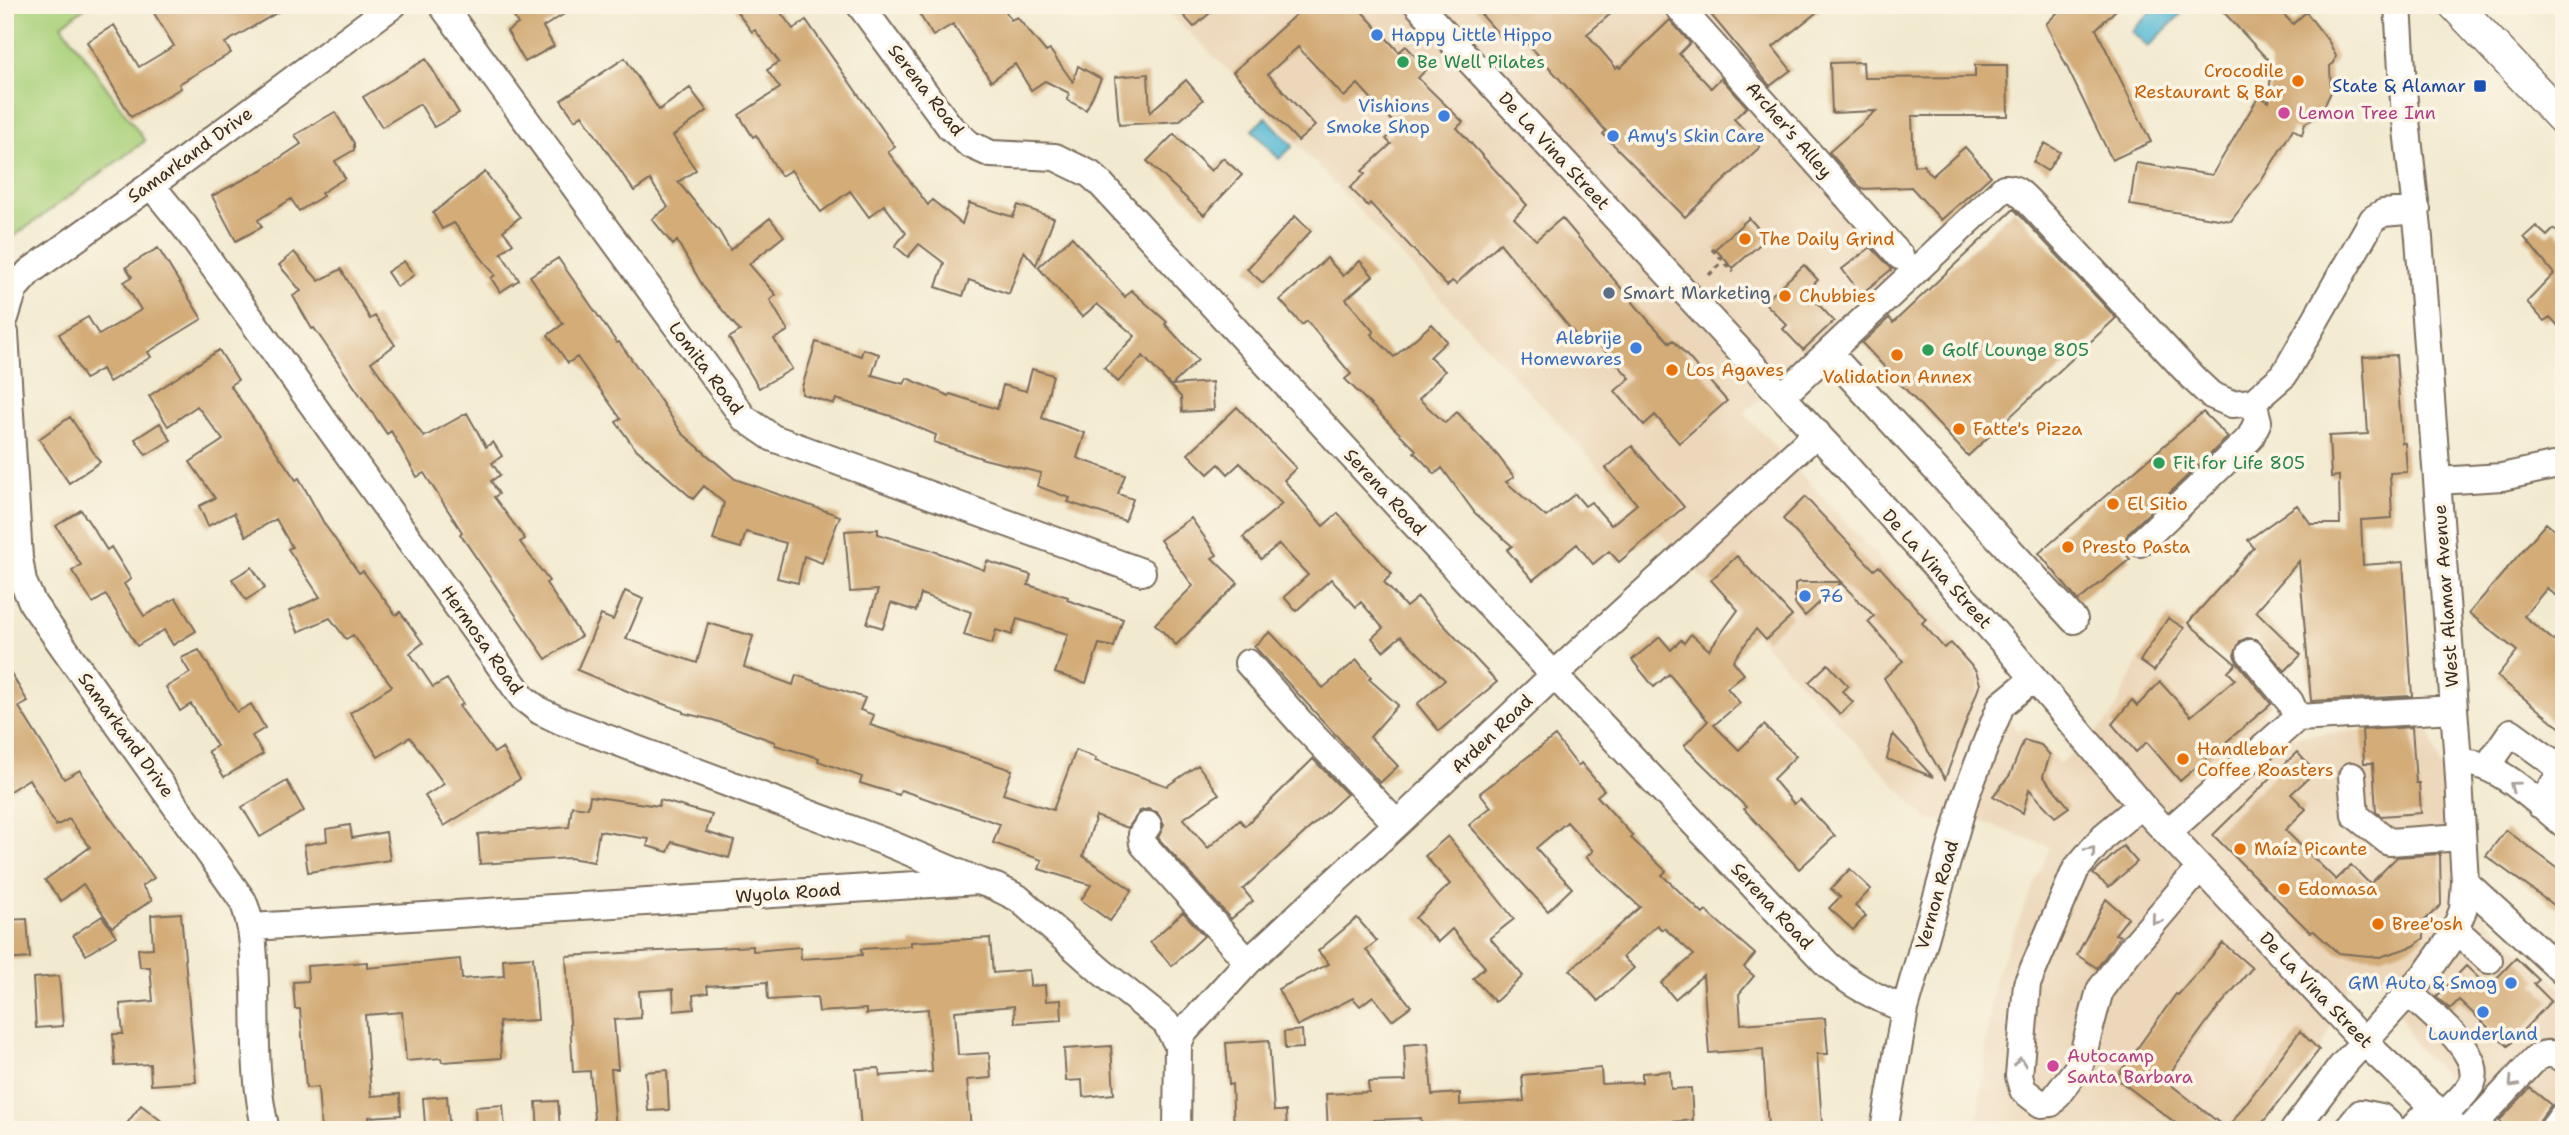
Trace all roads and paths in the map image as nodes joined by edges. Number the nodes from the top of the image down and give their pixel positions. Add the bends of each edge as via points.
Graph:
1 (393, 5) edge
2 (442, 5) edge
3 (860, 5) edge
4 (1418, 5) edge
5 (1676, 5) edge
6 (2398, 5) edge
7 (2455, 5) edge
8 (2564, 120) edge
9 (151, 185) junction
10 (2417, 210) junction
11 (1712, 248) dead end
12 (1900, 256) dead end
13 (1723, 261) junction
14 (1734, 272) dead end
15 (1709, 275) dead end
16 (5, 317) edge
17 (5, 333) edge
18 (1829, 353) junction
19 (1782, 396) junction
20 (2253, 402) junction
21 (1816, 433) junction
22 (2553, 466) dead end
23 (2438, 481) junction
24 (2140, 543) dead end
25 (1142, 572) dead end
26 (2074, 620) dead end
27 (2250, 653) dead end
28 (1248, 663) dead end
29 (1554, 675) junction
30 (2033, 679) junction
31 (2454, 709) junction
32 (2297, 718) junction
33 (2458, 762) junction
34 (2487, 767) junction
35 (2352, 776) dead end
36 (2141, 805) junction
37 (2540, 805) junction
38 (1148, 824) dead end
39 (1397, 824) junction
40 (2564, 824) edge
41 (2168, 832) junction
42 (2462, 837) junction
43 (2200, 868) junction
44 (978, 881) junction
45 (2465, 882) junction
46 (252, 927) junction
47 (2455, 929) junction
48 (2489, 960) dead end
49 (1248, 962) junction
50 (2564, 972) edge
51 (2409, 993) junction
52 (1905, 1009) junction
53 (2364, 1042) junction
54 (1178, 1045) junction
55 (2564, 1060) edge
56 (2564, 1114) edge
57 (2444, 1117) edge
58 (2303, 1127) edge
59 (266, 1130) edge
60 (1177, 1130) edge
61 (1884, 1130) edge
62 (2347, 1130) edge
63 (2395, 1130) edge
64 (2411, 1130) edge
65 (2469, 1130) edge
66 (2552, 1130) edge

1 - 9 street, Samarkand Drive
2 - 25 street, Lomita Road via 744,418 773,438
3 - 29 street, Serena Road via 950,127 969,144 991,154 1055,157 1100,183
4 - 19 street, De La Vina Street
5 - 12 street, Archer's Alley
6 - 10 street, West Alamar Avenue
7 - 8 main road
9 - 16 street, Samarkand Drive via 29,272 14,289
9 - 44 street, Hermosa Road via 523,698 561,721
10 - 20 street via 2383,213 2373,219 2284,375
10 - 23 street, West Alamar Avenue
11 - 13 path
13 - 14 path
13 - 15 path
17 - 46 street, Samarkand Drive via 23,582 33,604 243,901
18 - 19 street
18 - 20 street via 2008,187 2032,205 2211,395 2232,404
18 - 26 street
19 - 21 street, De La Vina Street
20 - 24 street via 2258,421 2250,438
21 - 29 street, Arden Road
21 - 30 street, De La Vina Street
22 - 23 street via 2502,477
23 - 31 street, West Alamar Avenue
27 - 32 street via 2290,702
28 - 39 street
29 - 39 street, Arden Road
29 - 52 street, Serena Road via 1828,965 1872,996
30 - 36 street, De La Vina Street
30 - 52 street, Vernon Road via 2001,705 1966,795
31 - 32 street
31 - 33 street, West Alamar Avenue
32 - 41 street
33 - 34 street
33 - 42 street, West Alamar Avenue
37 -> 34 street
34 - 37 street via 2511,732 2563,770
35 - 42 street via 2355,815 2389,842
36 - 41 street, De La Vina Street
43 -> 36 street via 2100,990 2080,1065 2051,1103 2041,1104 2023,1090 2019,1076 2027,984 2076,869 2104,836
37 - 40 street
38 - 49 street via 1143,844
39 - 49 street, Arden Road
41 - 43 street, De La Vina Street
42 - 45 street, West Alamar Avenue
43 - 53 street, De La Vina Street
44 - 46 street, Wyola Road
44 - 54 street, Wyola Road via 1018,898 1166,1023
45 - 47 street, West Alamar Avenue via 2463,911
45 - 50 street
46 - 59 street, Samarkand Drive via 257,1051
47 - 48 street
47 - 51 street, West Alamar Avenue
49 - 54 street, Arden Road
51 - 53 street, West Alamar Avenue
51 - 57 street via 2463,1046 2473,1064 2472,1083
52 - 61 street, Vernon Road
53 - 57 street, De La Vina Street
53 - 58 street, West Alamar Avenue via 2341,1067
54 - 60 street
55 -> 65 street via 2548,1054 2536,1058
56 - 66 street
57 - 64 street
62 - 63 street via 2361,1113 2381,1117

